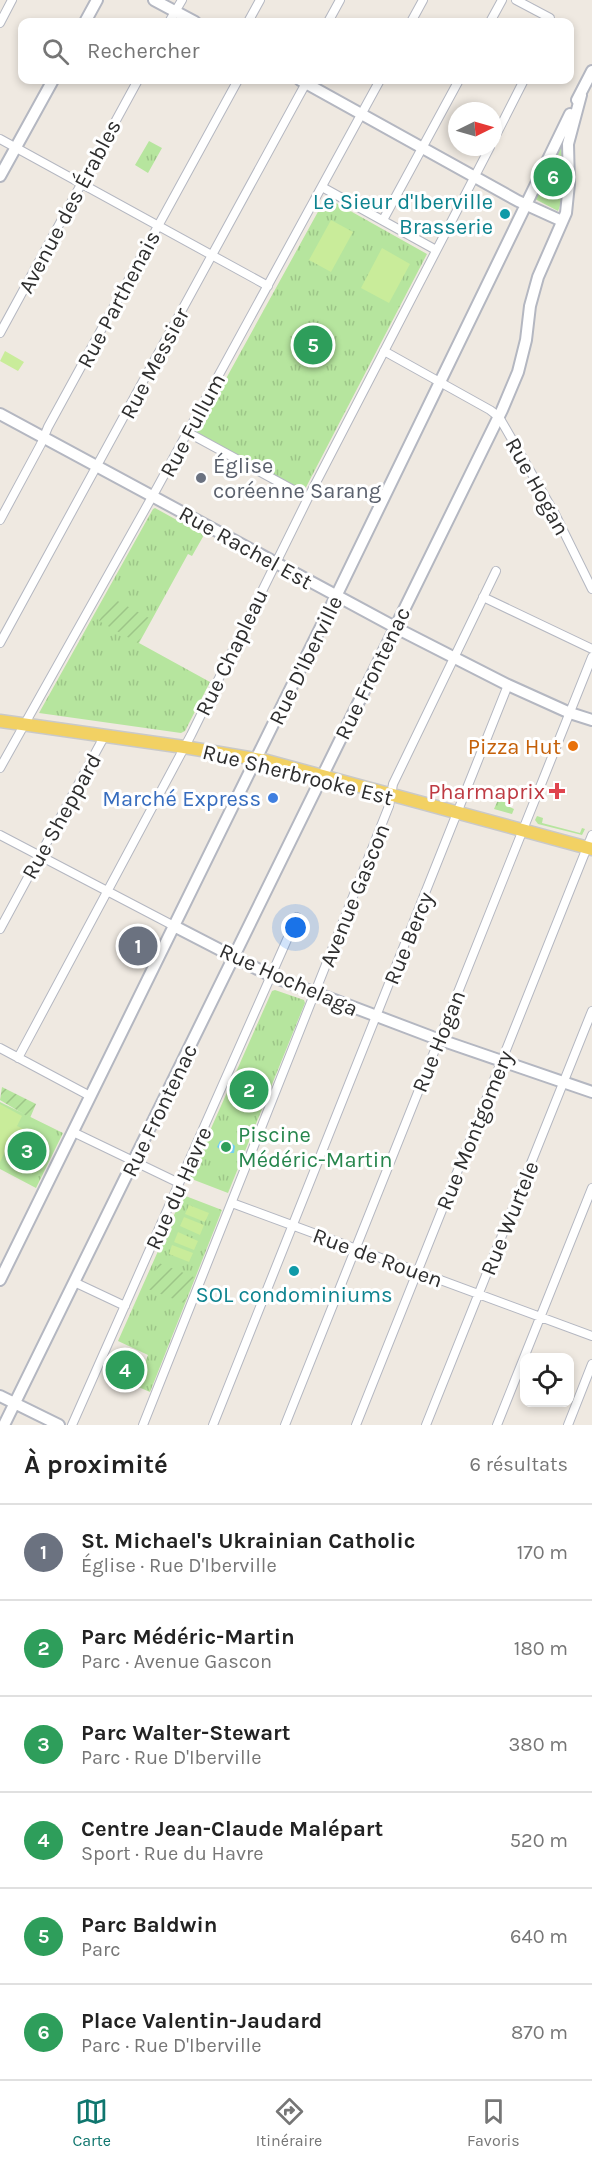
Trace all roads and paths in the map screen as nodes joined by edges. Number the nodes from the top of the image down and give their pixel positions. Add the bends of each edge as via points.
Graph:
1 (12, 0) edge
2 (97, 0) edge
3 (154, 0) edge
4 (182, 0) edge
5 (260, 0) edge
6 (340, 0) edge
7 (423, 0) edge
8 (502, 0) edge
9 (516, 0) edge
10 (175, 12) junction
11 (87, 18) edge
12 (171, 18) edge
13 (187, 18) edge
14 (250, 18) edge
15 (330, 18) edge
16 (413, 18) edge
17 (492, 18) edge
18 (550, 18) edge
19 (0, 23) edge
20 (592, 71) edge
21 (51, 84) edge
22 (136, 84) edge
23 (236, 84) edge
24 (301, 84) edge
25 (308, 84) edge
26 (378, 84) edge
27 (457, 84) edge
28 (522, 84) edge
29 (580, 95) junction
30 (361, 114) junction
31 (502, 123) edge
32 (0, 139) edge
33 (15, 148) junction
34 (422, 148) junction
35 (485, 156) edge
36 (0, 176) edge
37 (474, 176) junction
38 (81, 184) junction
39 (322, 187) junction
40 (526, 204) junction
41 (382, 220) junction
42 (562, 221) junction
43 (158, 226) junction
44 (436, 250) junction
45 (212, 255) junction
46 (268, 286) junction
47 (0, 333) edge
48 (384, 351) junction
49 (441, 381) junction
50 (0, 414) edge
51 (499, 417) junction
52 (187, 432) junction
53 (44, 438) junction
54 (97, 467) junction
55 (152, 496) junction
56 (308, 498) junction
57 (0, 520) edge
58 (275, 563) junction
59 (496, 571) dead end
60 (592, 589) edge
61 (336, 597) junction
62 (483, 597) junction
63 (394, 627) junction
64 (0, 643) edge
65 (592, 649) edge
66 (454, 657) junction
67 (592, 657) edge
68 (508, 685) junction
69 (570, 713) junction
70 (592, 720) edge
71 (0, 721) edge
72 (23, 724) junction
73 (105, 735) junction
74 (184, 747) junction
75 (256, 759) junction
76 (0, 768) edge
77 (322, 777) junction
78 (391, 796) junction
79 (458, 813) junction
80 (524, 830) junction
81 (0, 835) edge
82 (592, 835) edge
83 (590, 848) edge
84 (40, 855) junction
85 (107, 891) junction
86 (297, 917) dead end
87 (174, 926) junction
88 (0, 929) edge
89 (234, 958) junction
90 (271, 976) junction
91 (315, 993) junction
92 (592, 1011) edge
93 (376, 1017) junction
94 (439, 1040) junction
95 (0, 1048) edge
96 (18, 1058) junction
97 (501, 1062) junction
98 (563, 1083) junction
99 (592, 1092) edge
100 (90, 1096) junction
101 (73, 1132) junction
102 (133, 1161) junction
103 (179, 1183) junction
104 (592, 1188) edge
105 (232, 1203) junction
106 (293, 1225) junction
107 (356, 1248) junction
108 (417, 1272) junction
109 (0, 1280) edge
110 (74, 1282) junction
111 (479, 1294) junction
112 (125, 1306) junction
113 (540, 1317) junction
114 (592, 1336) edge
115 (592, 1364) edge
116 (0, 1396) edge
117 (14, 1403) junction
118 (4, 1425) edge
119 (59, 1425) edge
120 (72, 1425) edge
121 (143, 1425) edge
122 (213, 1425) edge
123 (285, 1425) edge
124 (356, 1425) edge
125 (426, 1425) edge
126 (497, 1425) edge
127 (567, 1425) edge

1 - 19 street
2 - 11 main road
3 - 10 main road
4 - 10 street
5 - 14 street
6 - 15 street
7 - 16 street
8 - 17 street
9 - 18 street
10 - 12 street
10 - 13 main road
20 - 29 main road, Rue D'Iberville
21 - 33 main road
22 - 38 street, Avenue des Érables
23 - 43 street, Rue Parthenais
24 - 45 street, Rue Messier
25 - 30 main road
26 - 30 street, Rue Fullum
27 - 34 street
28 - 31 street
29 - 40 main road, Rue D'Iberville
29 - 42 main road, Rue Frontenac via 569,133 568,198
30 - 34 main road
30 - 39 street, Rue Fullum
32 - 33 street
33 - 36 main road
33 - 38 street
34 - 37 main road
34 - 41 street
35 - 37 street, Rue Chapleau
37 - 40 main road
37 - 44 street, Rue Chapleau
38 - 43 street
38 - 47 street, Avenue des Érables
39 - 41 street
39 - 46 street, Rue Fullum
40 - 42 main road
40 - 49 main road, Rue D'Iberville
41 - 44 street
42 - 51 main road, Rue Frontenac via 538,277 518,372
43 - 45 street
43 - 53 street, Rue Parthenais
44 - 48 street, Rue Chapleau
45 - 46 street
45 - 54 street, Rue Messier
46 - 52 street, Rue Fullum
48 - 49 street
48 - 56 street, Rue Chapleau
49 - 51 street
49 - 61 main road, Rue D'Iberville
50 - 53 main road, Rue Rachel Est
51 - 60 street, Rue Hogan via 550,504
51 - 63 main road, Rue Frontenac
52 - 55 street, Rue Fullum
52 - 56 street
53 - 54 main road, Rue Rachel Est
53 - 57 street, Rue Parthenais
54 - 55 main road, Rue Rachel Est
54 - 64 street, Rue Messier
55 - 58 main road, Rue Rachel Est
55 - 72 street, Rue Fullum
56 - 58 street, Rue Chapleau
58 - 61 main road, Rue Rachel Est
58 - 74 street, Rue Chapleau
59 - 62 street, Avenue Gascon
61 - 63 main road, Rue Rachel Est
61 - 75 main road, Rue D'Iberville
62 - 65 street
62 - 66 street, Avenue Gascon
63 - 66 main road, Rue Rachel Est
63 - 77 main road, Rue Frontenac
66 - 68 main road, Rue Rachel Est
66 - 78 street, Avenue Gascon via 393,784
67 - 69 street, Rue Hogan
68 - 69 main road, Rue Rachel Est
68 - 79 street, Rue Bercy
69 - 70 main road, Rue Rachel Est
69 - 80 street, Rue Hogan
71 - 72 main road, Rue Sherbrooke Est
72 - 73 main road, Rue Sherbrooke Est
72 - 76 street, Rue Fullum
73 - 74 main road, Rue Sherbrooke Est
73 - 84 street, Rue Sheppard
74 - 75 main road, Rue Sherbrooke Est
74 - 85 street, Rue Chapleau
75 - 77 main road, Rue Sherbrooke Est
75 - 87 main road, Rue D'Iberville
77 - 78 main road, Rue Sherbrooke Est
77 - 89 main road, Rue Frontenac
78 - 79 main road, Rue Sherbrooke Est
78 - 91 street, Avenue Gascon
79 - 80 main road, Rue Sherbrooke Est
79 - 93 street, Rue Bercy
80 - 83 main road, Rue Sherbrooke Est
80 - 94 street, Rue Hogan
81 - 84 street, Rue Hochelaga
82 - 83 street, Rue Montgomery
83 - 97 street, Rue Montgomery
84 - 85 street, Rue Hochelaga
84 - 88 street, Rue Sheppard
85 - 87 street, Rue Hochelaga
85 - 96 street, Rue Chapleau
86 - 90 street, Rue du Havre
87 - 89 main road, Rue Hochelaga
87 - 100 main road, Rue D'Iberville
89 - 90 main road, Rue Hochelaga
89 - 102 main road, Rue Frontenac
90 - 91 main road, Rue Hochelaga
90 - 103 street, Rue du Havre
91 - 93 main road, Rue Hochelaga
91 - 105 street, Avenue Gascon
92 - 98 street, Rue Wurtele
93 - 94 main road, Rue Hochelaga
93 - 106 street, Rue Bercy
94 - 97 main road, Rue Hochelaga
94 - 107 street, Rue Hogan
95 - 96 street
96 - 100 street
97 - 98 main road, Rue Hochelaga
97 - 108 street, Rue Montgomery
98 - 99 main road, Rue Hochelaga
98 - 111 street, Rue Wurtele
100 - 101 main road, Rue D'Iberville
101 - 102 street
101 - 109 main road, Rue D'Iberville
102 - 103 street
102 - 110 main road, Rue Frontenac
103 - 112 street, Rue du Havre
104 - 113 street
105 - 106 street, Rue de Rouen
105 - 121 street, Avenue Gascon
106 - 107 street, Rue de Rouen
106 - 122 street, Rue Bercy
107 - 108 street, Rue de Rouen
107 - 123 street, Rue Hogan
108 - 111 street, Rue de Rouen
108 - 124 street, Rue Montgomery
110 - 112 street
110 - 117 main road, Rue Frontenac
111 - 113 street, Rue de Rouen
111 - 125 street, Rue Wurtele
112 - 120 street, Rue du Havre
113 - 114 street, Rue de Rouen
113 - 126 street
115 - 127 street
116 - 117 main road
117 - 118 main road, Rue Frontenac
117 - 119 main road

